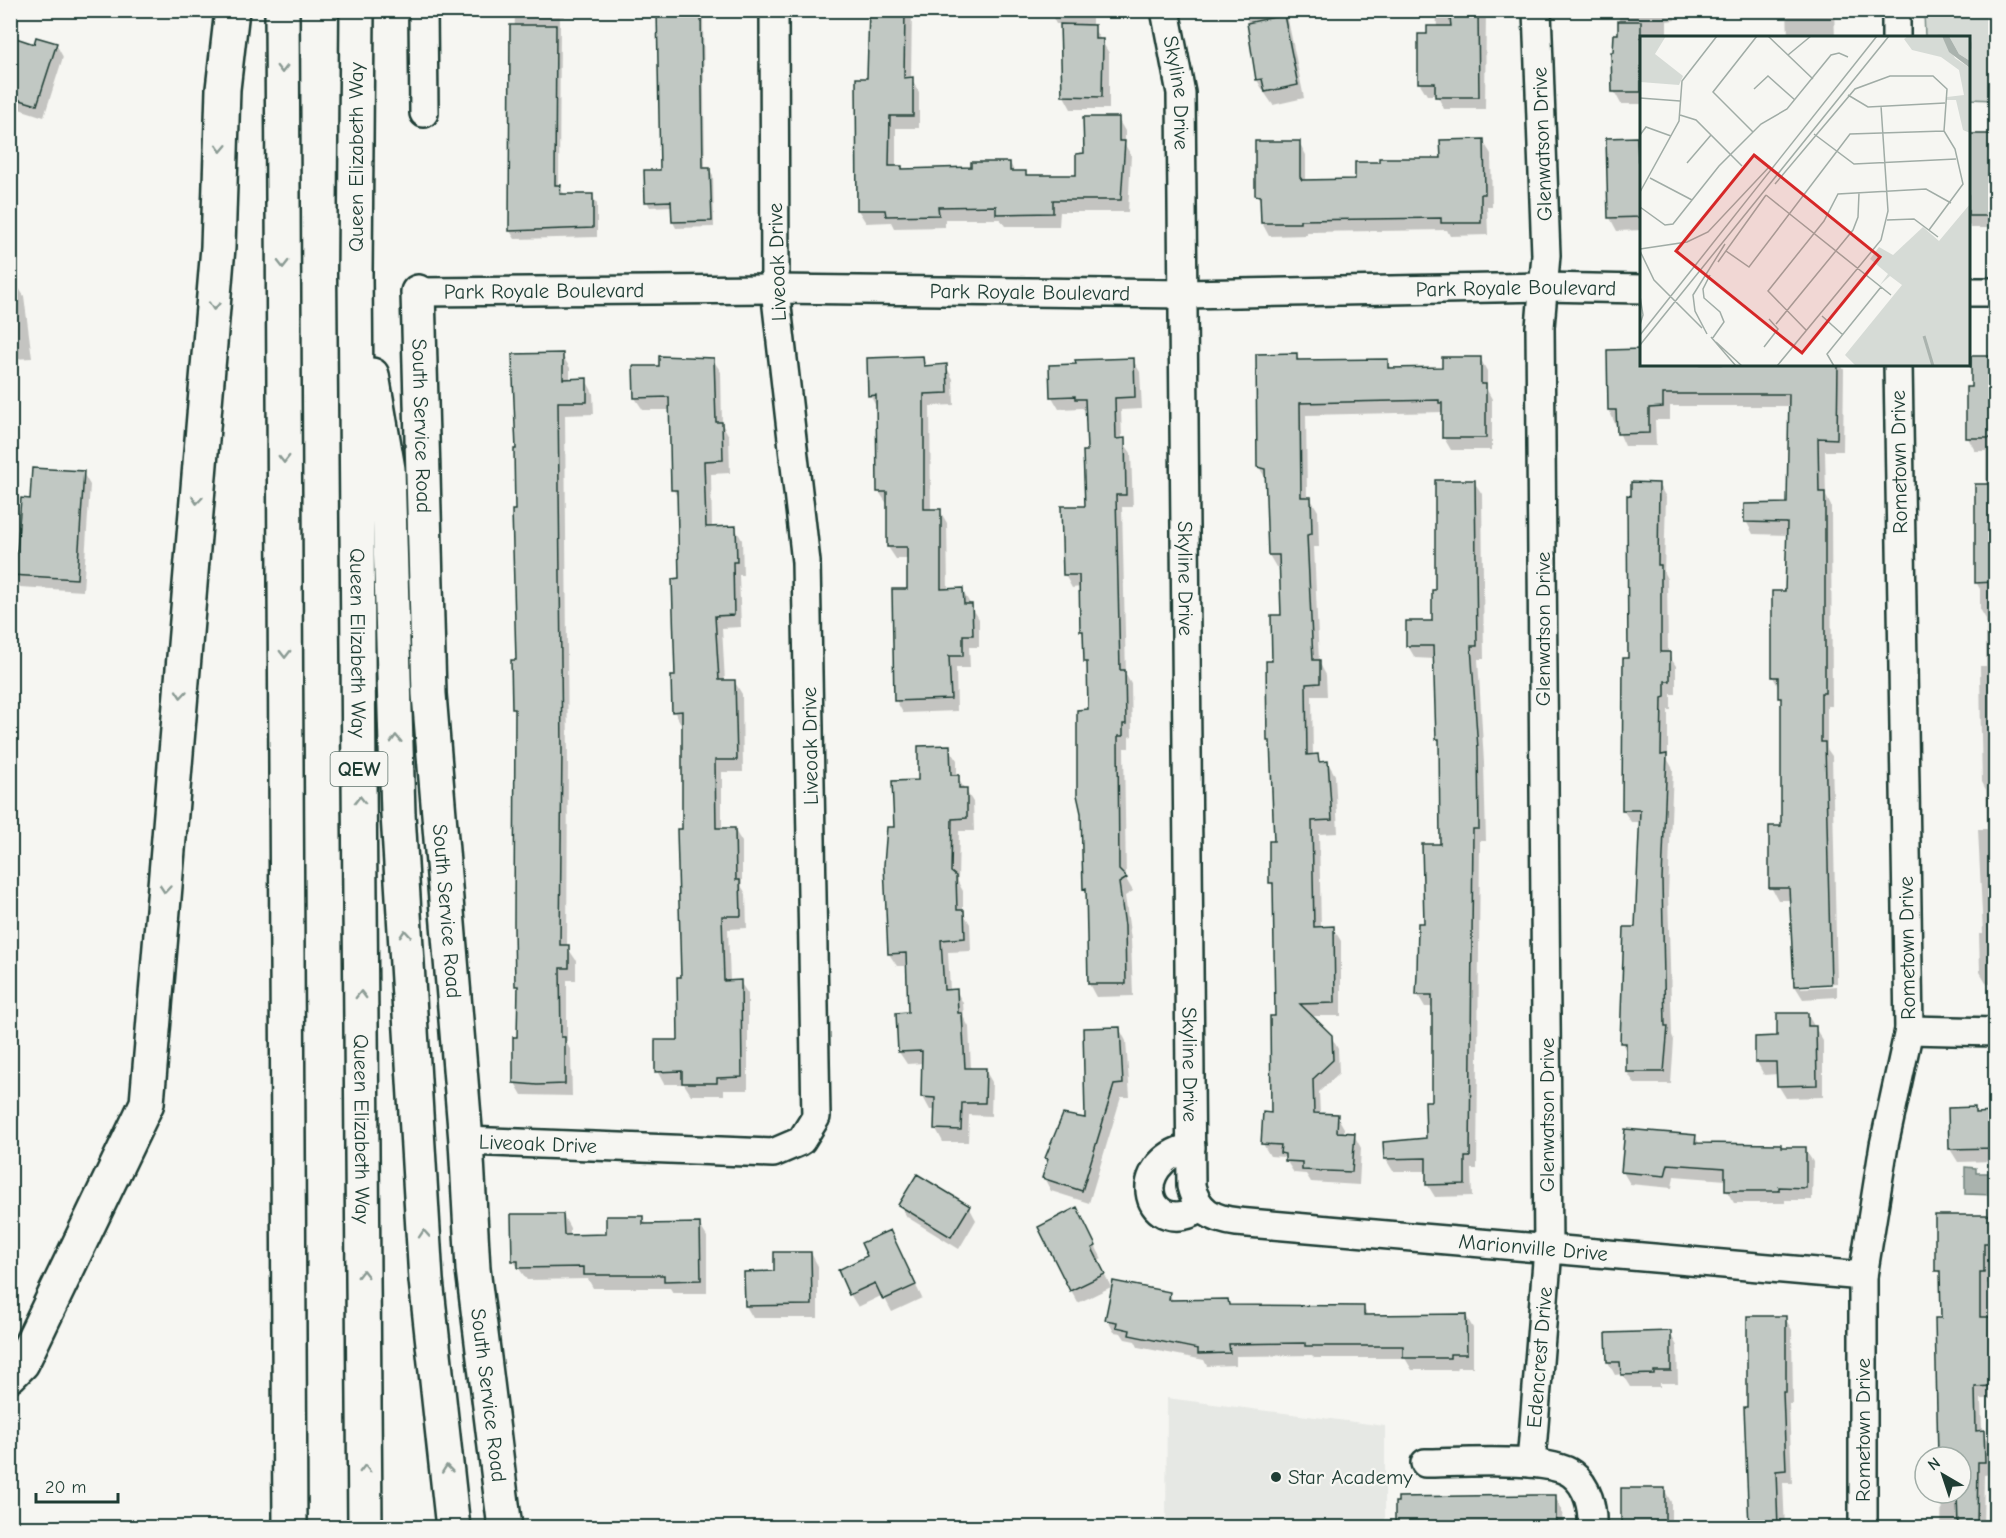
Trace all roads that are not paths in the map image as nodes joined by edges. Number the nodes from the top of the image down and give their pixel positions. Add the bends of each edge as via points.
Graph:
1 (232, 10) edge
2 (282, 10) edge
3 (357, 10) edge
4 (423, 10) edge
5 (774, 10) edge
6 (1165, 10) edge
7 (1537, 10) edge
8 (1896, 10) edge
9 (1896, 36) edge
10 (424, 113) dead end
11 (355, 274) junction
12 (1543, 287) junction
13 (775, 289) junction
14 (1640, 289) edge
15 (418, 292) joint
16 (1970, 292) edge
17 (1995, 292) edge
18 (1184, 294) junction
19 (1898, 366) edge
20 (1909, 1030) junction
21 (1995, 1032) edge
22 (466, 1141) junction
23 (1191, 1147) junction
24 (1203, 1209) junction
25 (1548, 1249) junction
26 (1863, 1276) junction
27 (10, 1375) edge
28 (1425, 1463) dead end
29 (1531, 1463) junction
30 (290, 1527) edge
31 (365, 1527) edge
32 (453, 1527) edge
33 (504, 1527) edge
34 (1592, 1527) edge
35 (1863, 1527) edge

1 -> 27 main road via 223,89 218,247 147,1103 22,1363
2 -> 30 main road
3 - 11 main road, Queen Elizabeth Way / QEW
4 - 10 street
5 - 13 street, Liveoak Drive
6 - 18 street, Skyline Drive via 1181,93
7 - 12 street, Glenwatson Drive via 1546,255
8 - 9 street
31 -> 11 main road, Queen Elizabeth Way / QEW
32 -> 11 main road via 426,1280 398,826 388,469
12 - 14 street, Park Royale Boulevard
12 - 18 street, Park Royale Boulevard
12 - 25 street, Glenwatson Drive via 1540,327
13 - 15 street, Park Royale Boulevard
13 - 18 street, Park Royale Boulevard
13 - 22 street, Liveoak Drive via 806,562 816,1118 801,1141 773,1153
15 - 22 main road, South Service Road via 429,694
16 - 17 street
18 - 23 street, Skyline Drive
19 - 20 street, Rometown Drive
20 - 21 street
20 - 26 street, Rometown Drive via 1884,1145
22 - 33 main road, South Service Road via 473,1269
23 - 24 street, Skyline Drive via 1191,1186
23 - 24 street, Skyline Drive via 1166,1157 1151,1174 1149,1191 1156,1208 1171,1216
24 - 25 street, Marionville Drive via 1214,1217 1237,1222
25 - 26 street, Marionville Drive
25 - 29 street, Edencrest Drive
26 - 35 street, Rometown Drive
28 - 29 street
29 - 34 street via 1559,1467 1578,1479 1591,1504

